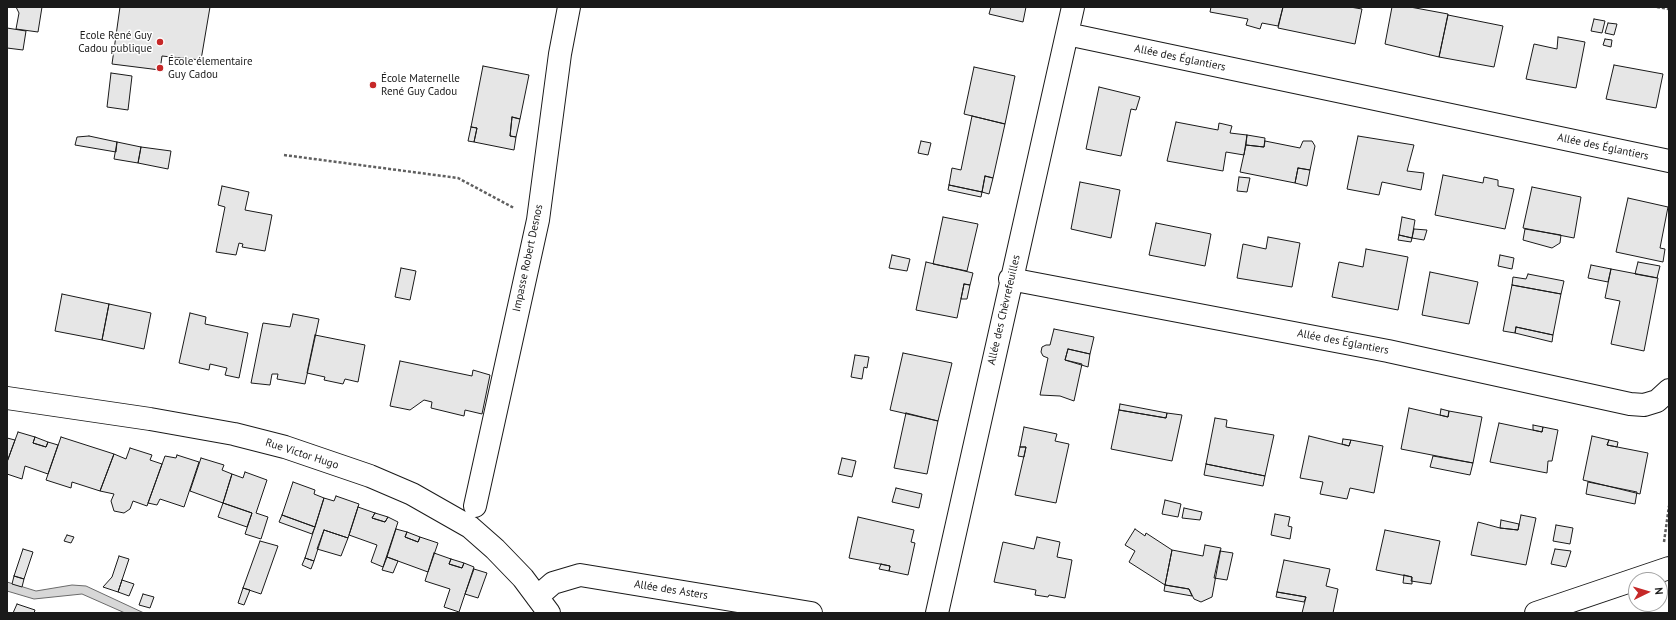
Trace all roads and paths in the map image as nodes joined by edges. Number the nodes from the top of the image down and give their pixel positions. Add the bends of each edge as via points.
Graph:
1 (569, 7) edge
2 (1073, 7) edge
3 (1657, 7) edge
4 (1669, 9) edge
5 (1067, 34) junction
6 (284, 155) dead end
7 (1669, 161) edge
8 (538, 220) junction
9 (1010, 279) junction
10 (1669, 390) edge
11 (7, 398) edge
12 (475, 506) dead end
13 (1669, 506) edge
14 (1664, 543) dead end
15 (1669, 568) edge
16 (543, 605) edge
17 (811, 613) edge
18 (936, 613) edge
19 (1536, 613) edge

1 - 8 street, Impasse Robert Desnos via 560,54
2 - 5 street, Allée des Chèvrefeuilles
3 - 4 path
5 - 7 street, Allée des Églantiers
5 - 9 street, Allée des Chèvrefeuilles
6 - 8 path via 458,178
8 - 12 street, Impasse Robert Desnos
9 - 10 street, Allée des Églantiers via 1388,351 1630,404 1644,405 1658,401
9 - 18 street, Allée des Chèvrefeuilles
11 - 16 street, Rue Victor Hugo via 234,434 285,447 370,476 412,494 470,527 496,549 523,578
13 - 14 path
15 - 19 street
16 - 17 street, Allée des Asters via 553,582 580,575

